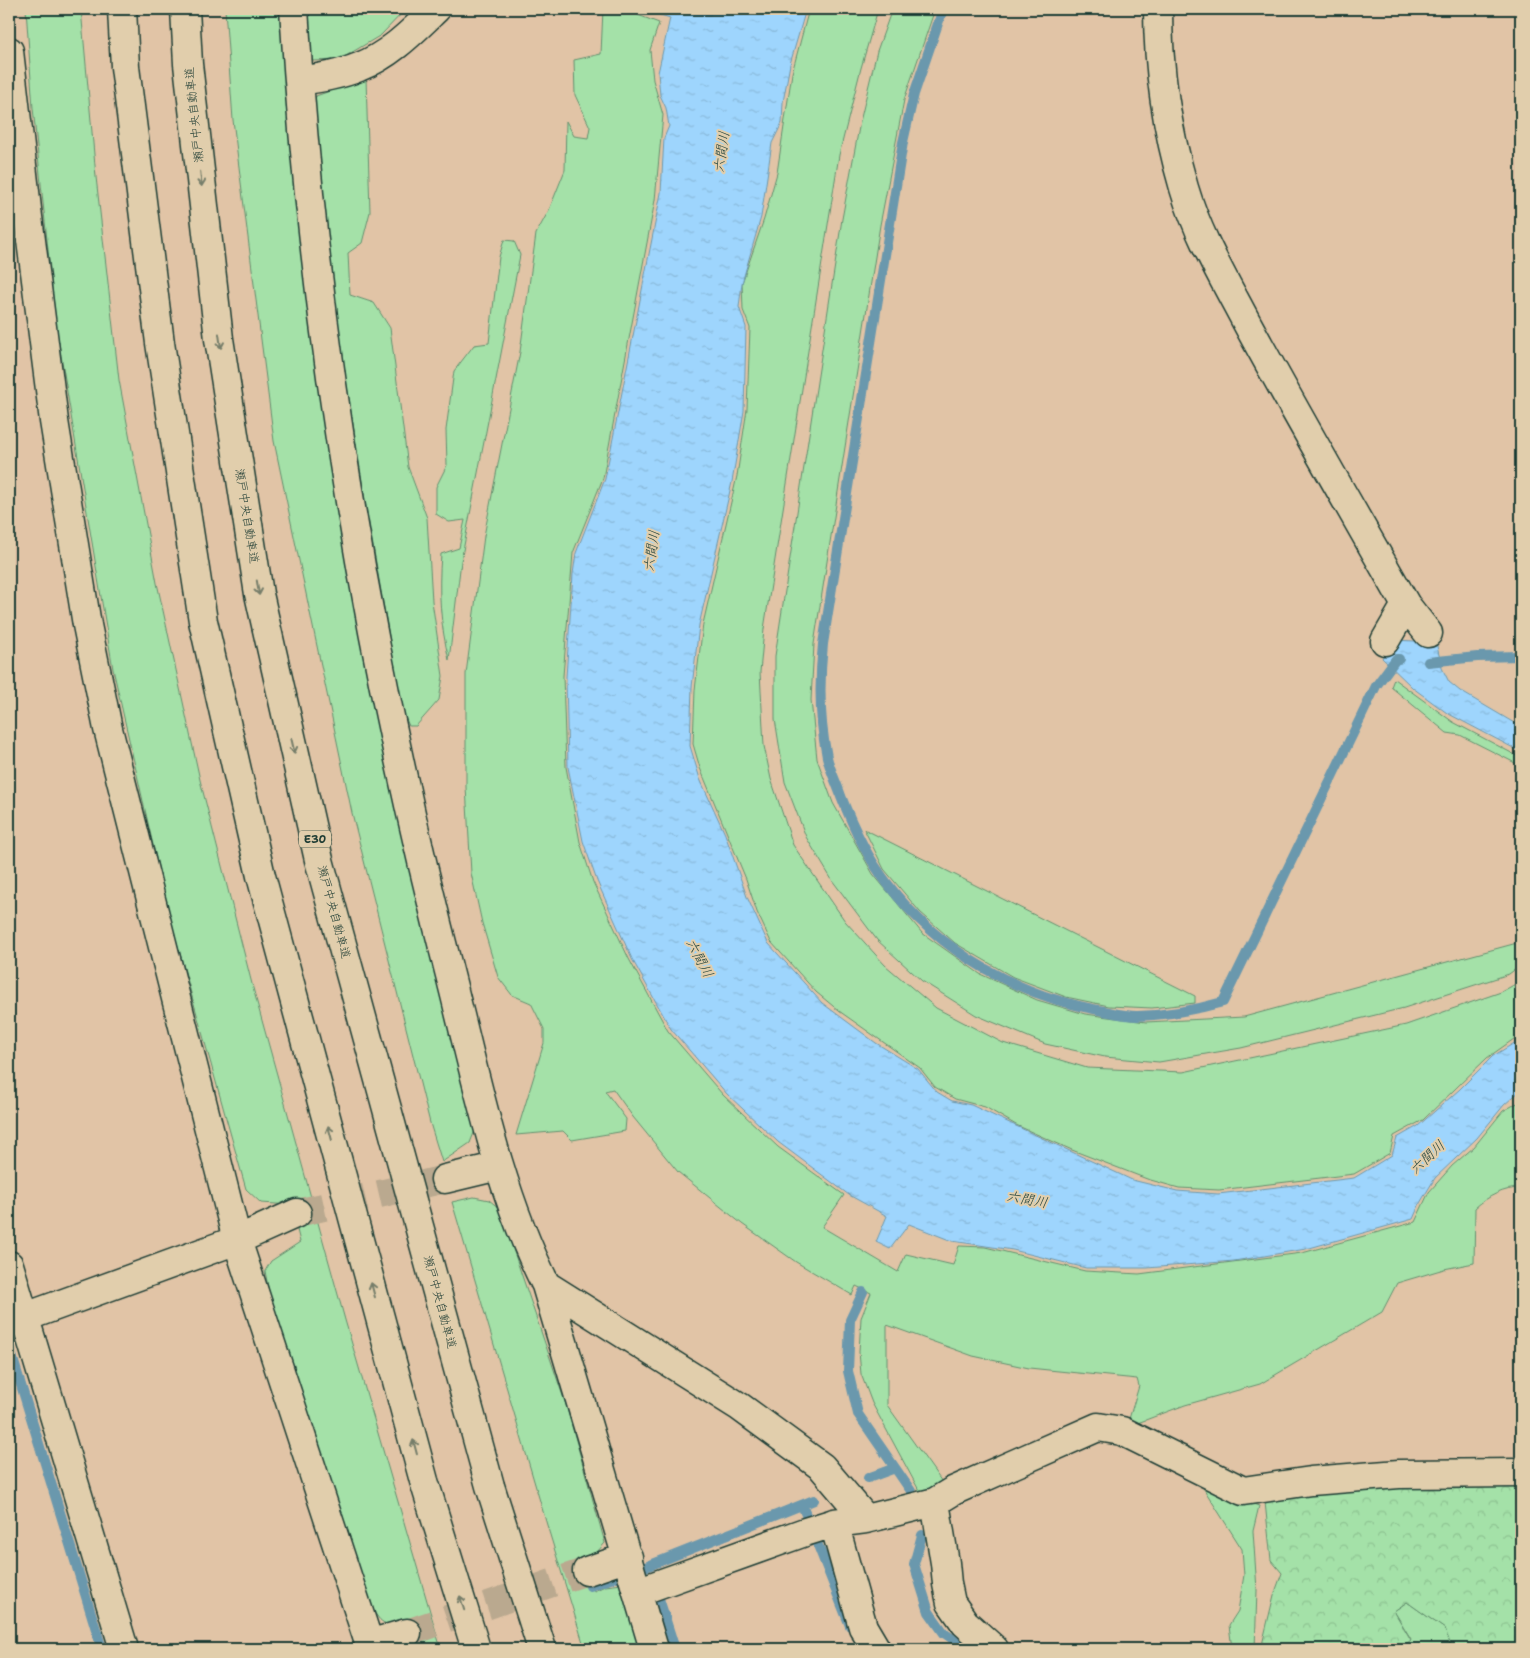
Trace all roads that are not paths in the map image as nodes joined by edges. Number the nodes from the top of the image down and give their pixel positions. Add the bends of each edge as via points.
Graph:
1 (122, 9) edge
2 (185, 9) edge
3 (294, 9) edge
4 (436, 9) edge
5 (1158, 9) edge
6 (9, 51) edge
7 (298, 81) junction
8 (1406, 605) junction
9 (1428, 633) dead end
10 (1385, 641) dead end
11 (499, 1166) junction
12 (445, 1179) tunnel mouth
13 (297, 1213) tunnel mouth
14 (237, 1240) junction
15 (9, 1264) edge
16 (546, 1285) junction
17 (16, 1322) edge
18 (1521, 1473) edge
19 (935, 1502) junction
20 (866, 1519) junction
21 (819, 1527) junction
22 (587, 1571) tunnel mouth
23 (639, 1577) junction
24 (407, 1633) tunnel mouth
25 (370, 1647) edge
26 (124, 1649) edge
27 (476, 1649) edge
28 (542, 1649) edge
29 (654, 1649) edge
30 (876, 1649) edge
31 (994, 1649) edge

27 -> 1 main road via 424,1481 260,876 203,621 160,343 125,67
2 -> 28 main road, 瀬戸中央自動車道 / E30 via 188,64 219,339 259,594 319,860 490,1486
3 - 7 main road
4 - 7 main road via 386,53 359,67
5 - 8 main road via 1158,44 1167,116 1184,189 1206,244 1265,356
6 - 14 main road via 54,421 87,625 108,729
7 - 11 main road via 324,330 370,621 436,923
8 - 9 main road
8 - 10 main road
11 - 12 main road
11 - 16 main road via 531,1255
13 - 14 main road
14 - 17 main road
14 - 25 main road
15 - 17 main road
16 - 20 main road via 740,1407 822,1467
16 - 23 main road
17 - 26 main road
18 - 19 main road via 1399,1474 1311,1481 1243,1491 1122,1430 1098,1427
19 - 20 main road
19 - 31 main road via 951,1603 965,1623
20 - 21 main road
21 - 23 main road
21 - 30 main road
22 - 23 main road
23 - 29 main road
24 - 25 main road

